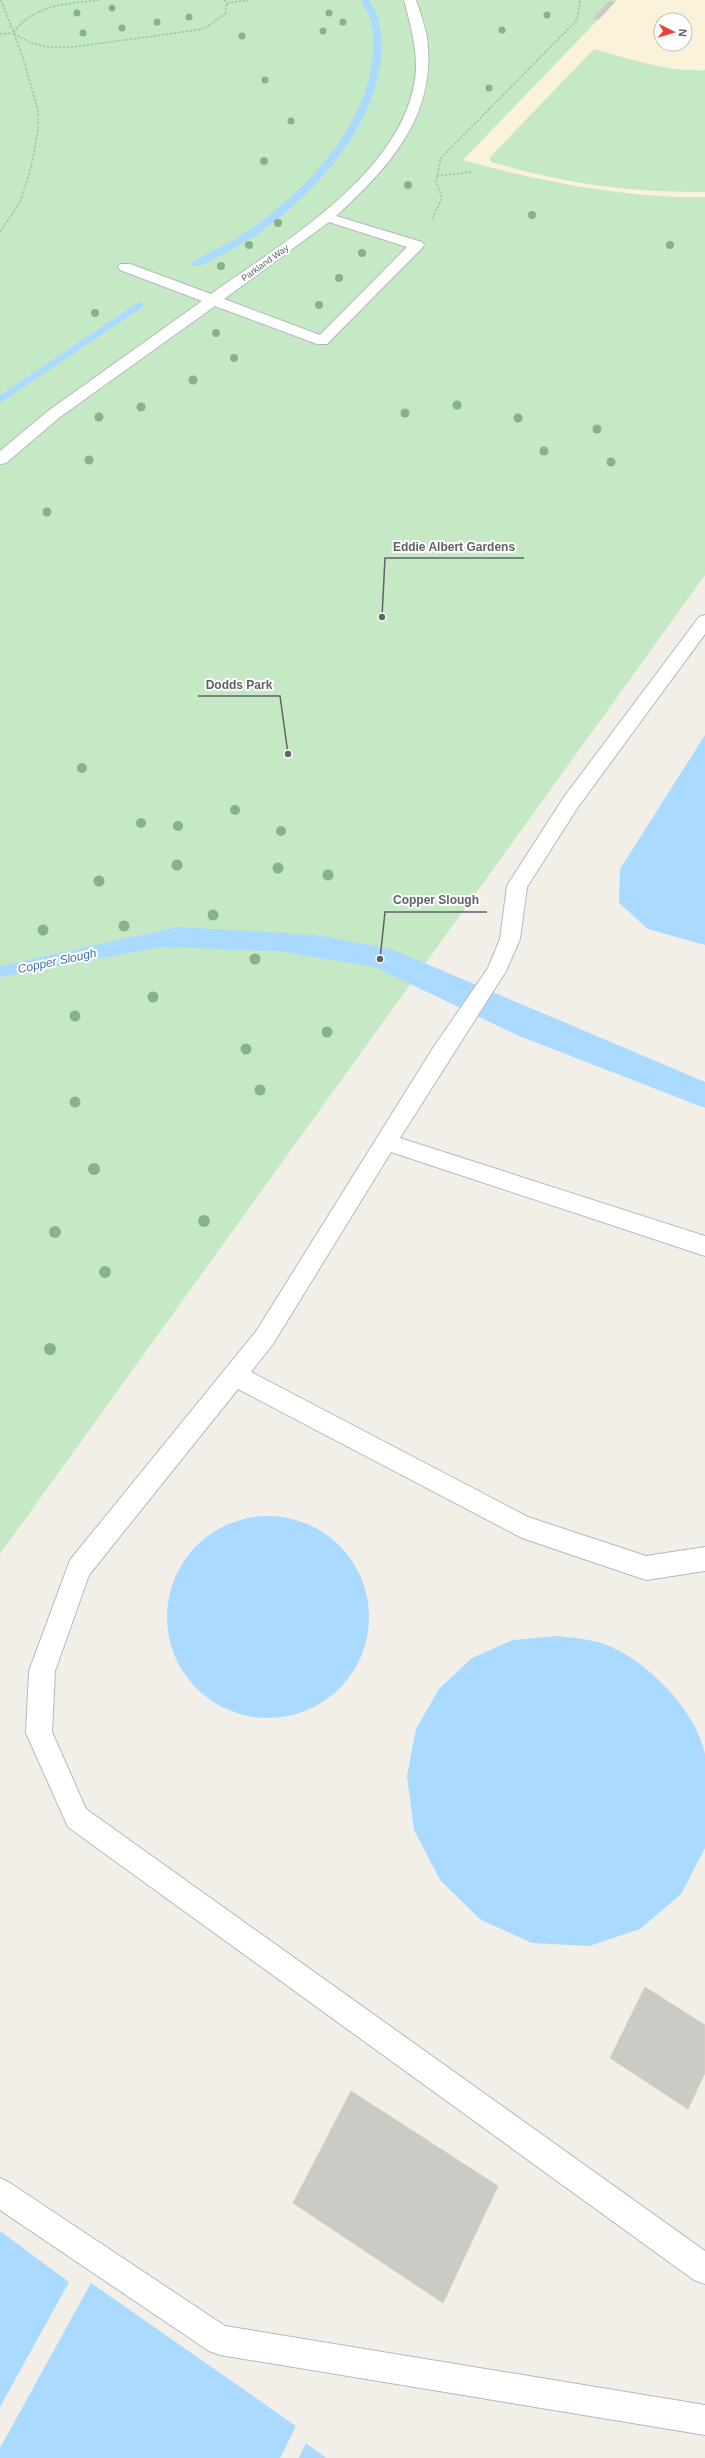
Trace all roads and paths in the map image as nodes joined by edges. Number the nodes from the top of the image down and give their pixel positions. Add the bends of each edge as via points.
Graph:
1 (1, 0) edge
2 (99, 0) edge
3 (224, 0) edge
4 (249, 0) edge
5 (410, 0) edge
6 (580, 0) edge
7 (227, 3) junction
8 (13, 33) junction
9 (0, 34) edge
10 (472, 172) dead end
11 (437, 176) junction
12 (326, 217) junction
13 (0, 232) edge
14 (417, 245) junction
15 (125, 267) dead end
16 (211, 301) junction
17 (0, 459) edge
18 (705, 621) edge
19 (386, 1142) junction
20 (705, 1246) edge
21 (234, 1375) junction
22 (705, 1559) edge
23 (0, 2192) edge
24 (705, 2269) edge
25 (705, 2420) edge

1 - 8 path
2 - 8 path via 53,6 32,13 19,22
3 - 7 path
4 - 7 path
5 - 12 street, Parkland Way via 418,20 424,59 413,117 399,141 372,172
6 - 11 path via 577,20 441,158
7 - 8 path via 225,14 204,29 74,47 48,47 31,43
8 - 9 path
8 - 13 path via 23,57 38,111 38,130 31,168 20,202
10 - 11 path
11 - 14 path via 436,181 442,198
12 - 14 street
12 - 16 street, Parkland Way
14 - 16 street via 322,341
15 - 16 street
16 - 17 street, Parkland Way via 54,414
18 - 19 street via 571,802 517,886 510,939 496,972 440,1054
19 - 20 street
19 - 21 street via 265,1337
21 - 22 street via 522,1527 646,1568
21 - 24 street via 79,1568 42,1671 39,1733 77,1818
23 - 25 street via 220,2340

